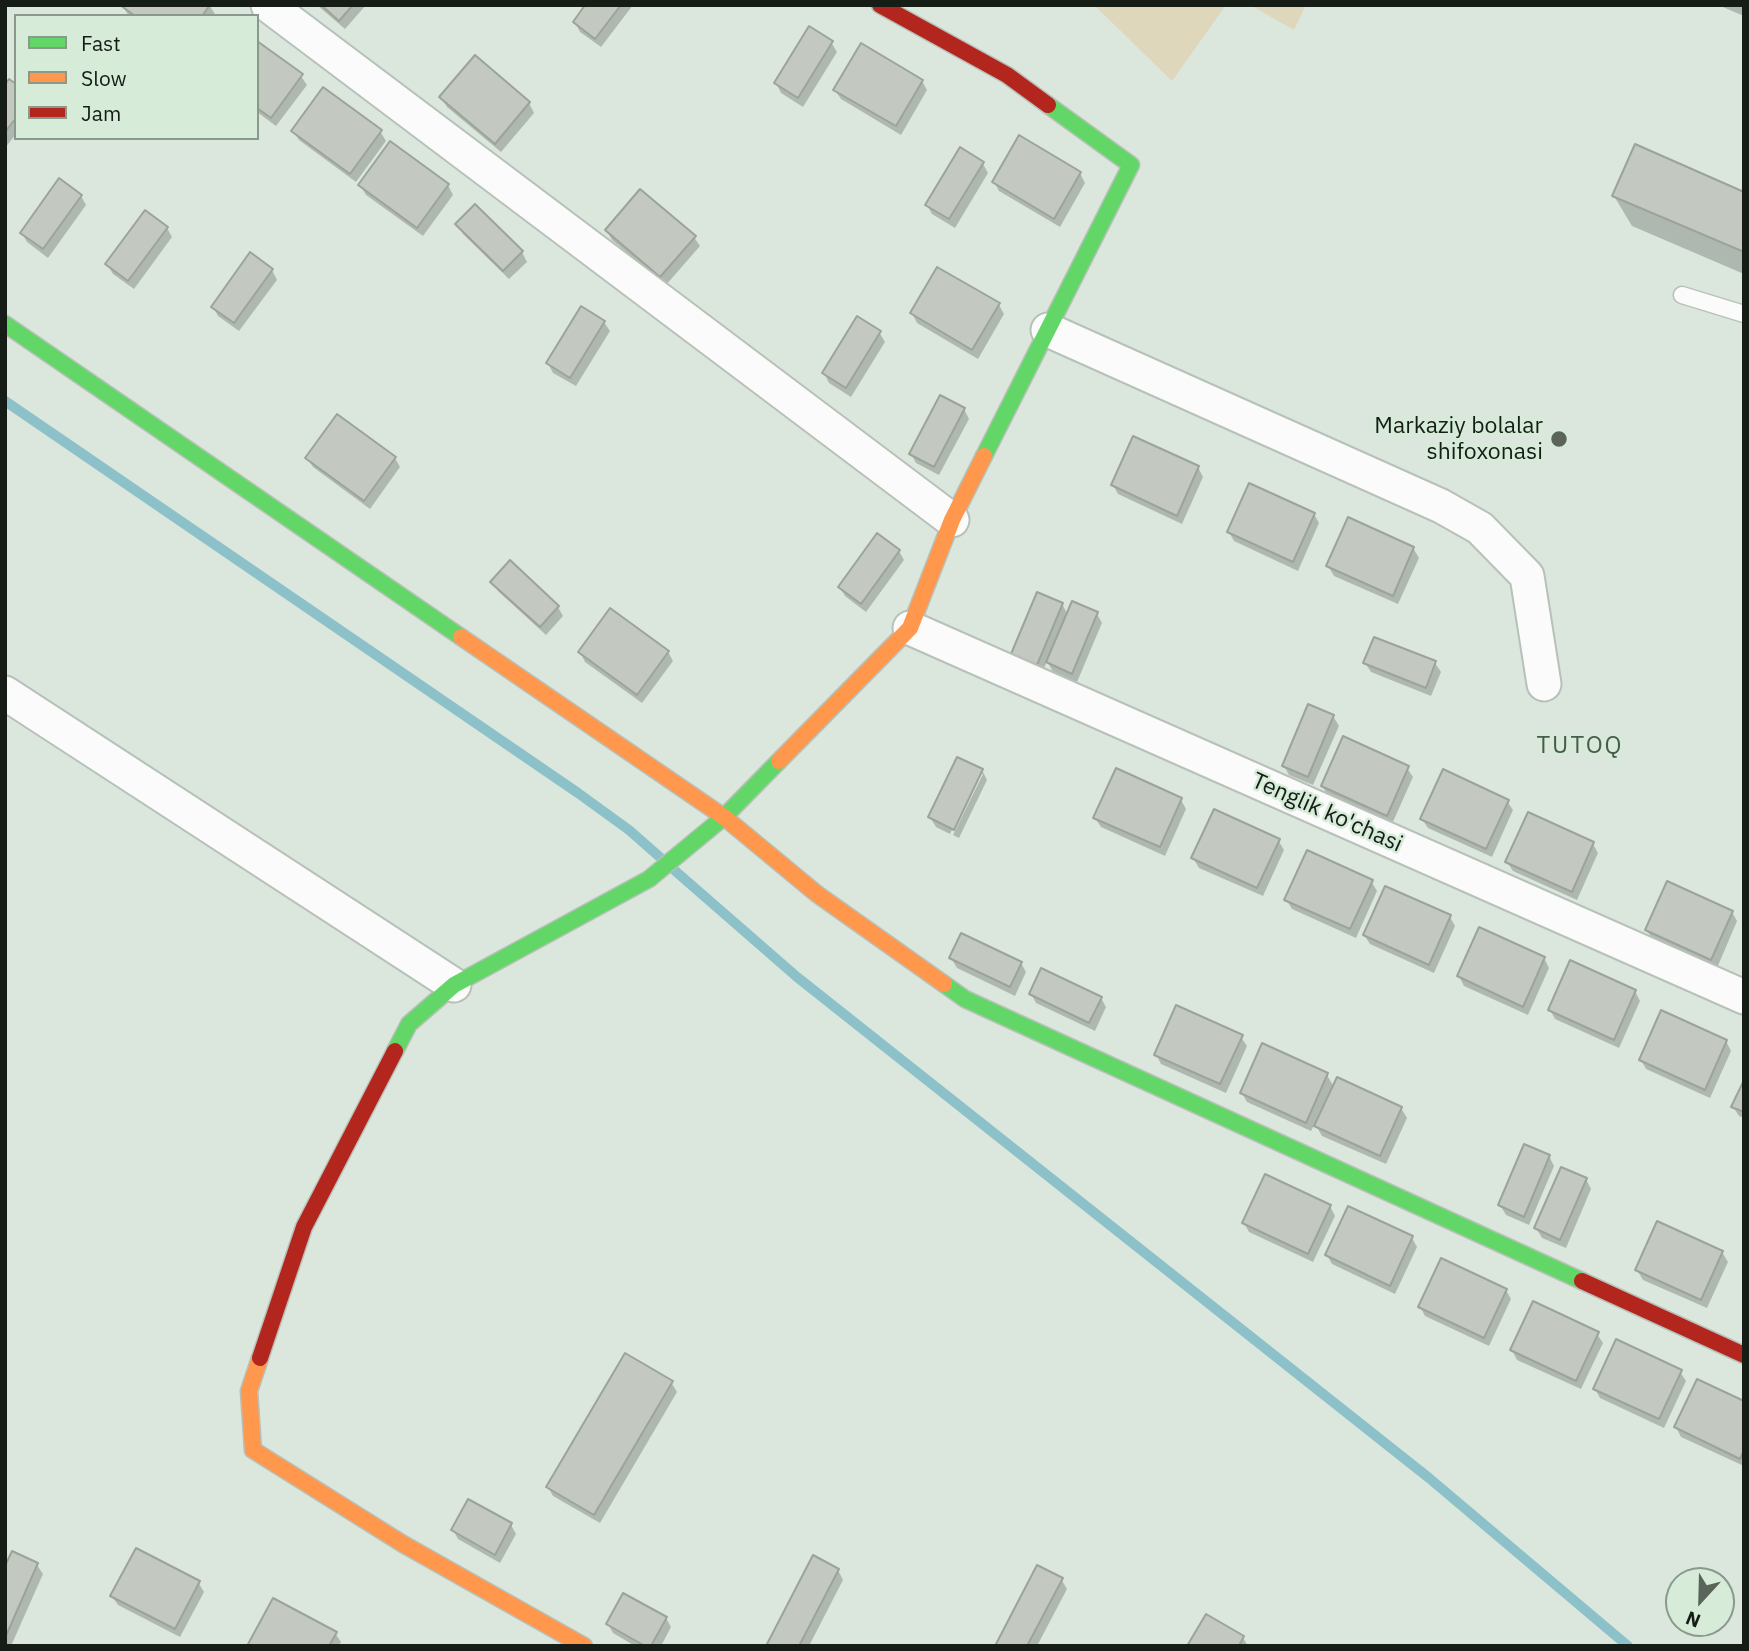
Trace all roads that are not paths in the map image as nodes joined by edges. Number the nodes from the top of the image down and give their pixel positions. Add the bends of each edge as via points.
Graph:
1 (268, 5) edge
2 (880, 5) edge
3 (1682, 295) dead end
4 (1744, 314) edge
5 (5, 324) edge
6 (1048, 330) junction
7 (952, 520) junction
8 (910, 628) junction
9 (1544, 684) dead end
10 (5, 693) edge
11 (724, 817) junction
12 (454, 985) junction
13 (1744, 997) edge
14 (1744, 1355) edge
15 (584, 1646) edge

1 - 7 street
2 - 6 street via 1007,75 1131,165
3 - 4 lane
5 - 11 street
6 - 7 street
6 - 9 street via 1441,506 1480,528 1527,576
7 - 8 street
8 - 11 street
8 - 13 street, Tenglik ko'chasi
10 - 12 street
11 - 12 street via 649,879
11 - 14 street via 817,894 965,999
12 - 15 street via 409,1024 304,1227 248,1391 253,1450 403,1544

